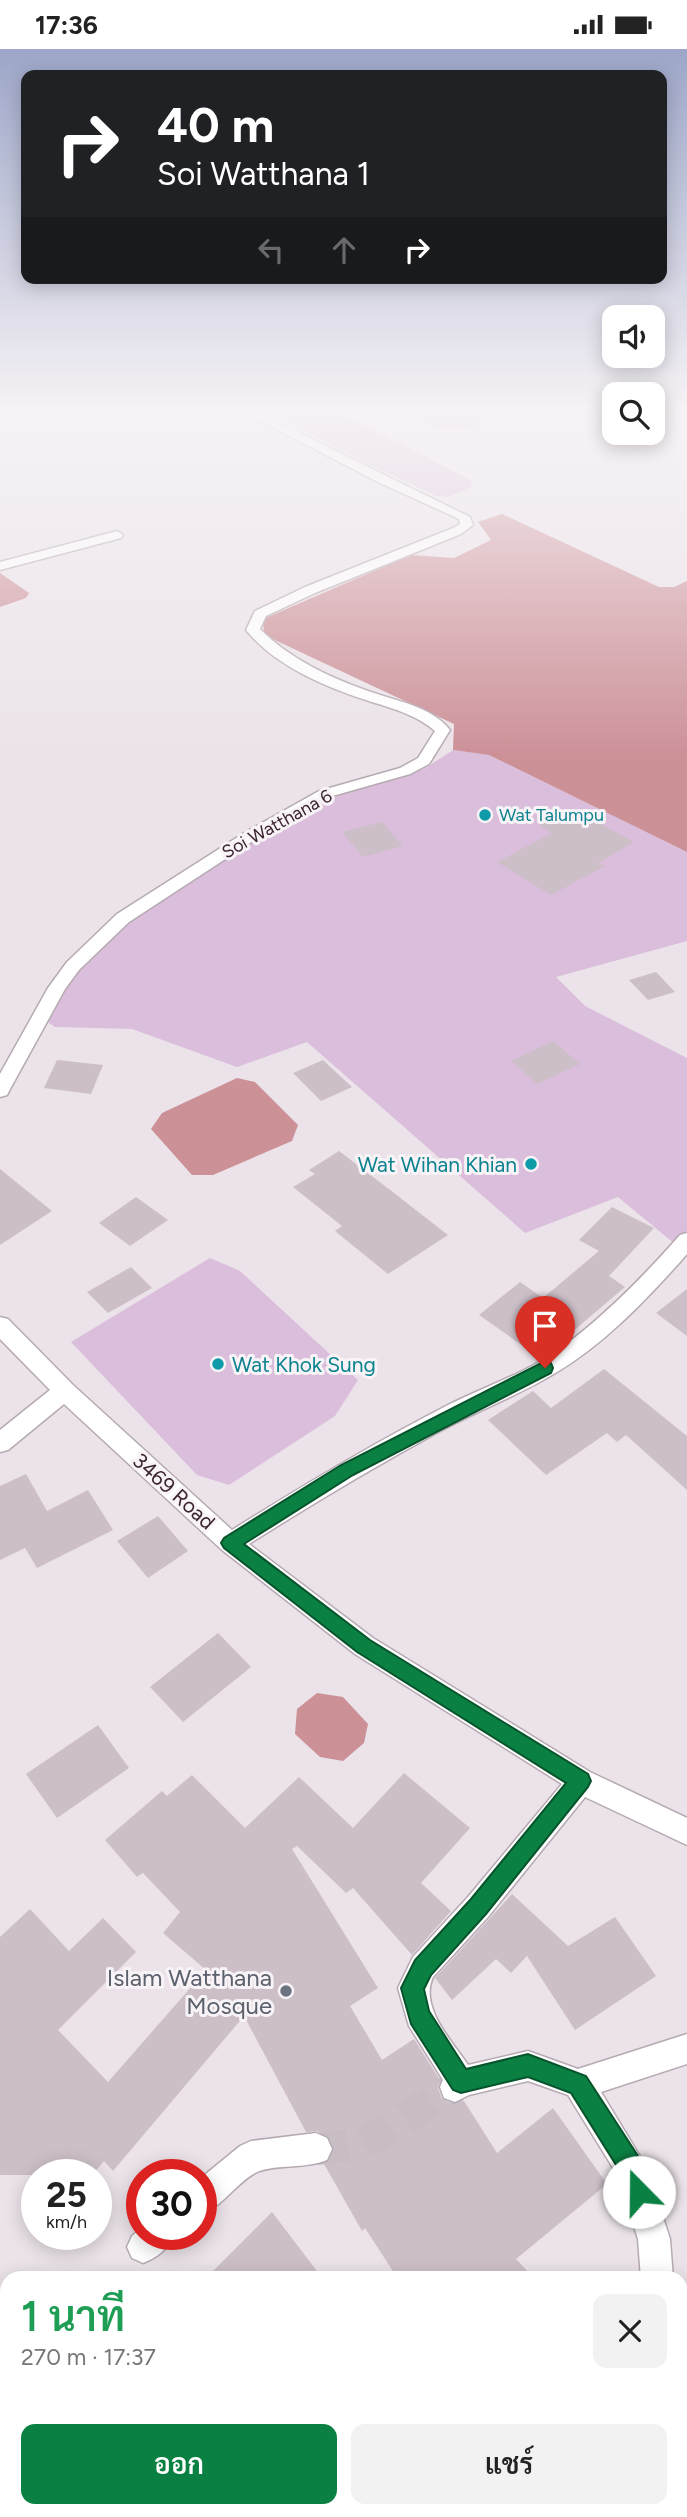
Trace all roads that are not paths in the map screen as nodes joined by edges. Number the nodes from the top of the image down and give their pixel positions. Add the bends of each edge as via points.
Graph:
1 (463, 527) edge
2 (117, 535) dead end
3 (0, 566) edge
4 (0, 1091) edge
5 (687, 1240) edge
6 (0, 1325) edge
7 (65, 1391) junction
8 (0, 1444) edge
9 (230, 1543) junction
10 (581, 1781) junction
11 (687, 1832) edge
12 (687, 2049) edge
13 (578, 2084) junction
14 (316, 2149) tunnel mouth
15 (217, 2186) edge
16 (656, 2271) edge

1 - 4 street, Soi Watthana 6 via 260,614 253,629 263,641 313,671 434,721 443,730 424,761 405,771 324,794 123,918 57,988
2 - 3 street
5 - 9 street via 643,1291 563,1358 347,1470
6 - 7 street, 3469 Road
7 - 8 street
7 - 9 street, 3469 Road
9 - 10 street, 3469 Road via 364,1646
10 - 11 street, 3469 Road
10 - 13 street via 423,1967 412,1988 419,2016 458,2084 528,2066
12 - 13 street
13 - 16 street via 631,2168 654,2239
14 - 15 street via 251,2157

